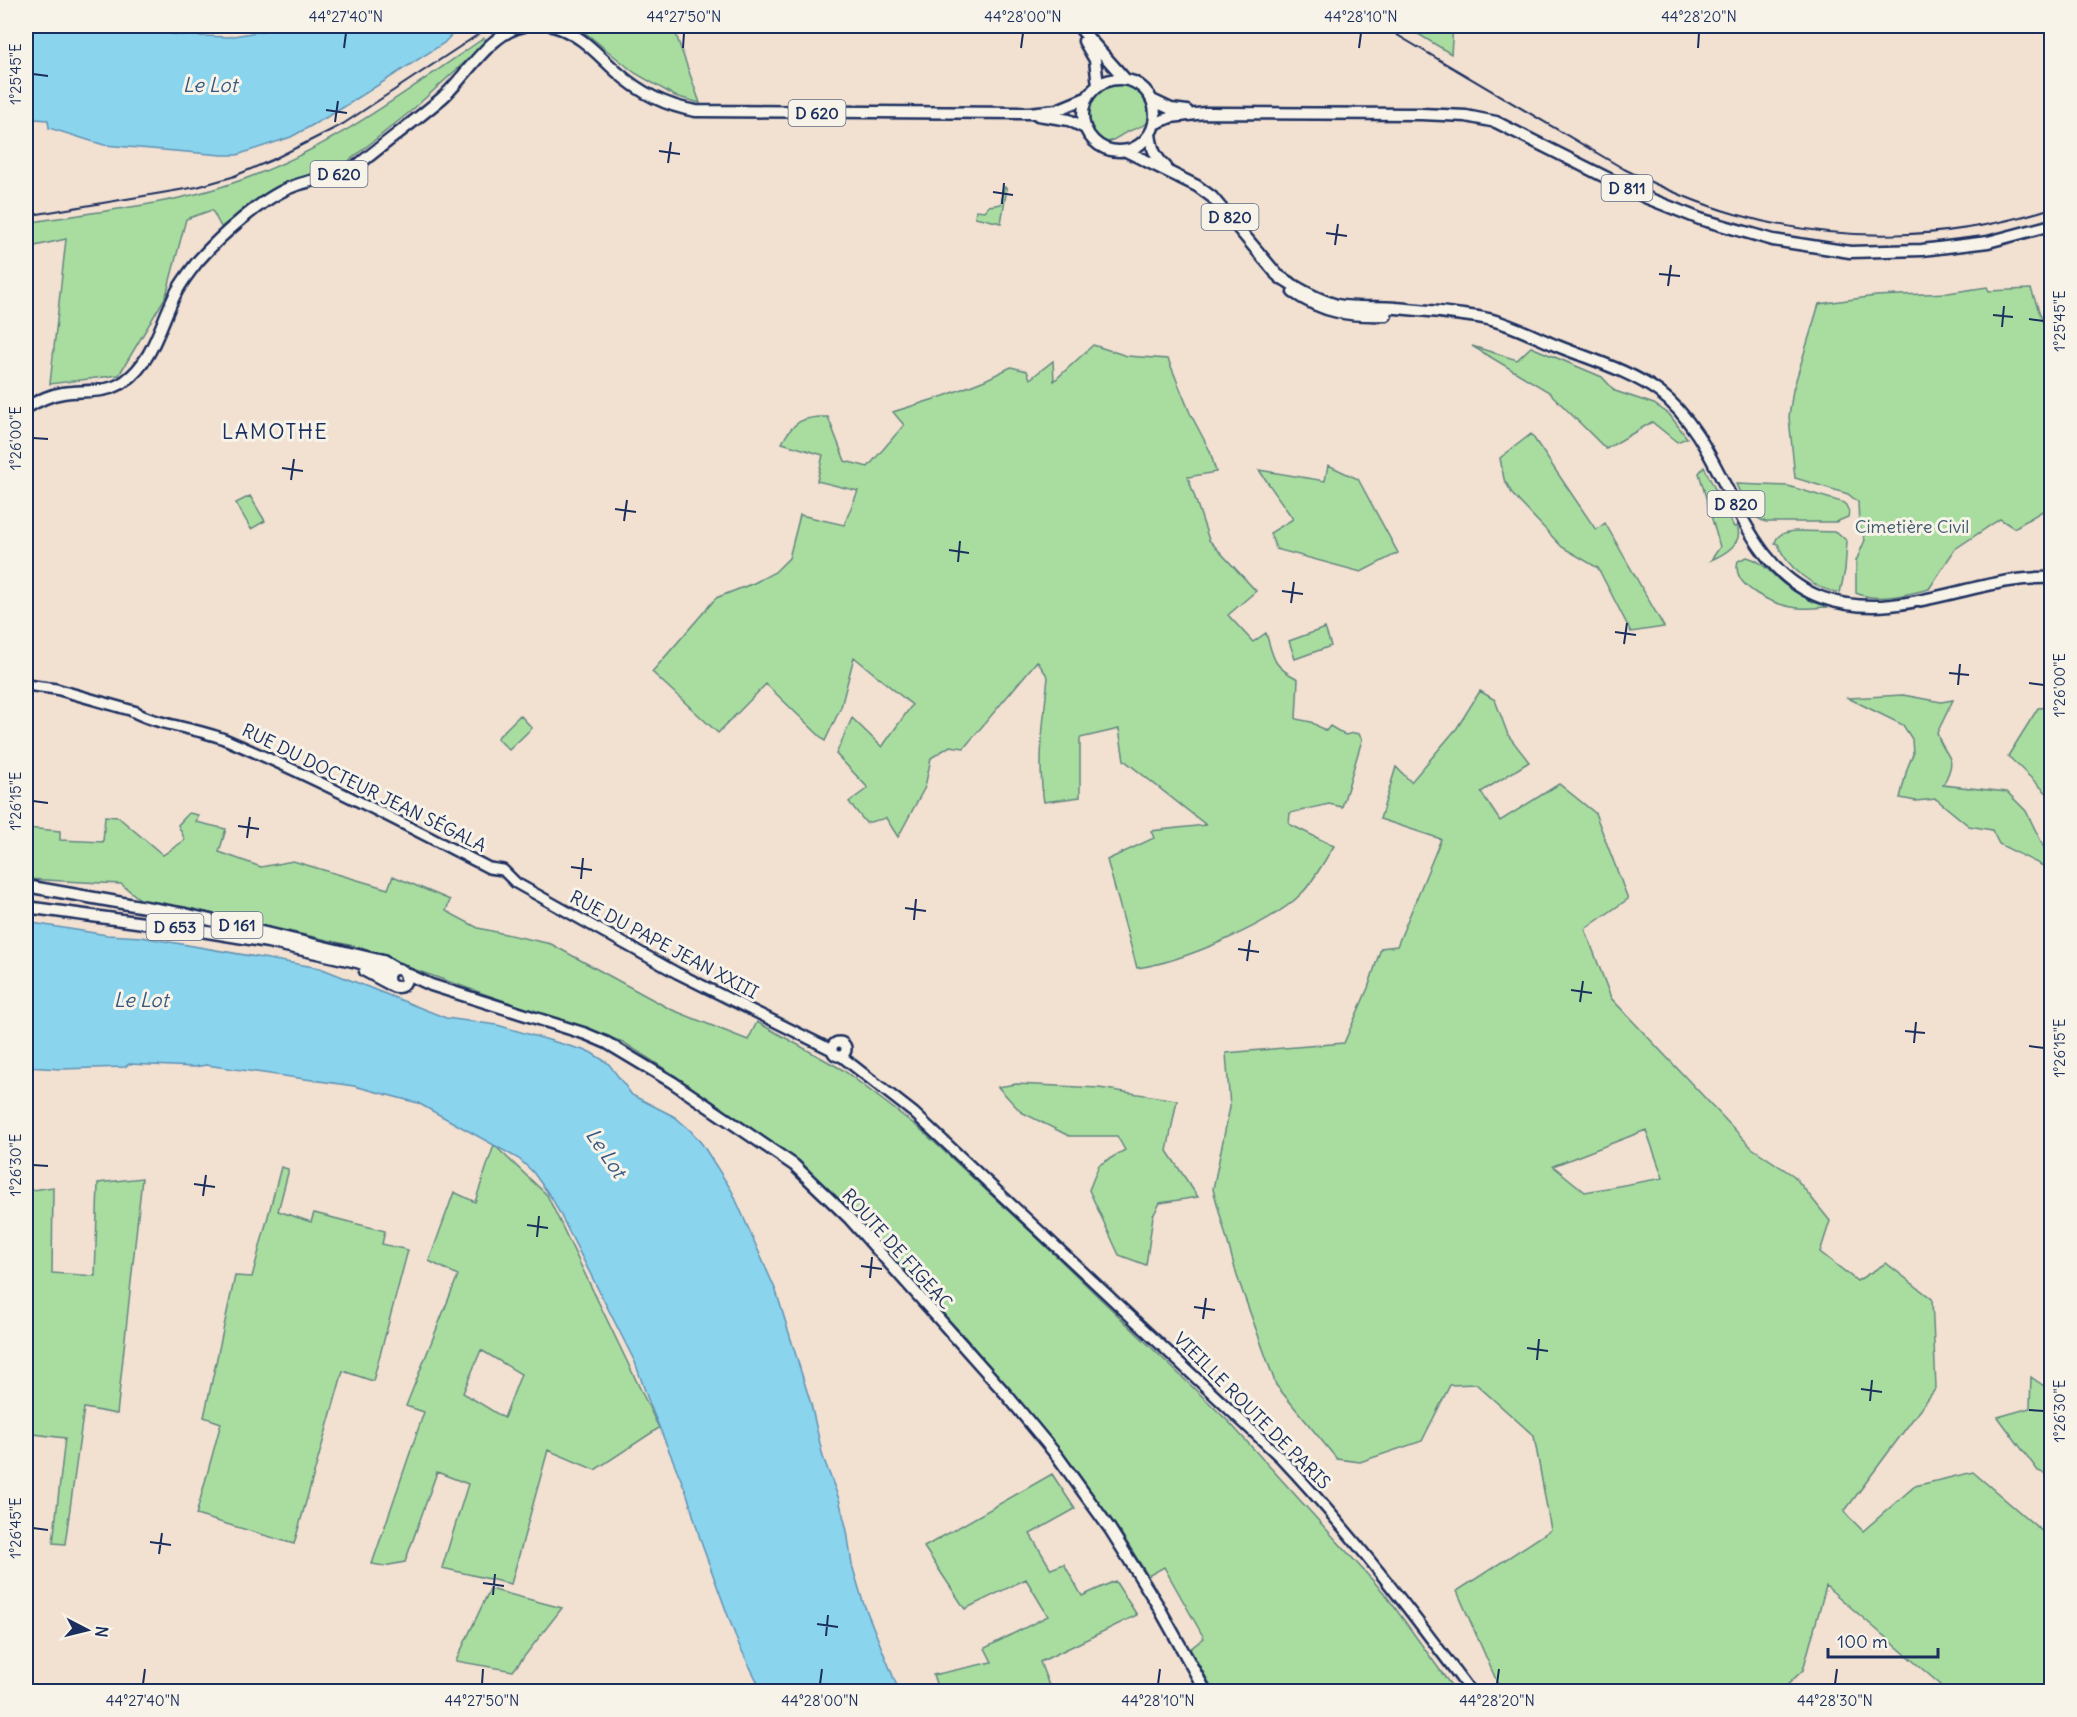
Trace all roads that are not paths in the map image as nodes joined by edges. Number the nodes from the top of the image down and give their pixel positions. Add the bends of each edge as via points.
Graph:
1 (524, 26) edge
2 (553, 26) edge
3 (1076, 26) edge
4 (1125, 79) junction
5 (1098, 85) junction
6 (1086, 98) junction
7 (1152, 100) junction
8 (1029, 113) junction
9 (1205, 113) junction
10 (1085, 128) junction
11 (1152, 129) junction
12 (1126, 151) junction
13 (1173, 174) junction
14 (2052, 225) edge
15 (26, 408) edge
16 (2052, 578) edge
17 (26, 685) edge
18 (503, 870) joint
19 (26, 886) edge
20 (26, 907) edge
21 (322, 956) junction
22 (398, 974) junction
23 (1010, 1201) joint
24 (1206, 1692) edge
25 (1471, 1692) edge

1 - 15 main road, D 620 via 496,40 442,97 358,165 344,173 284,190 263,202 209,248 177,291 150,350 125,381 90,392 39,399
2 - 8 main road, D 620 via 587,42 642,90 681,109
3 - 4 main road
3 - 5 main road via 1095,60
4 - 5 main road
4 - 7 main road via 1142,87
5 - 6 main road
6 - 8 main road, D 620 via 1057,110
6 - 10 main road
7 - 9 main road, D 811 via 1171,109
7 - 11 main road
8 - 10 main road, D 620 via 1069,120
9 - 11 main road, D 811 via 1171,117
9 - 14 main road, D 811 via 1476,117 1496,122 1645,197 1700,219 1773,240 1850,252 1988,242
10 - 12 main road via 1099,146
11 - 12 main road via 1136,148
11 - 13 main road, D 820 via 1152,149
12 - 13 main road, D 820
13 - 16 main road, D 820 via 1212,197 1276,274 1310,303 1359,315 1420,311 1482,317 1634,377 1658,391 1688,421 1710,453 1760,547 1783,574 1821,598 1876,607 2005,581
17 - 18 street, RUE DU DOCTEUR JEAN SÉGALA via 56,689 132,711 148,720 221,738 328,785 489,868
18 - 23 street, RUE DU PAPE JEAN XXIII via 516,884 658,963 814,1042 833,1047 834,1054 843,1053
19 - 22 main road, D 161 via 241,926 383,961
20 - 21 main road, D 653 via 268,942
21 - 22 main road, D 653
21 - 22 main road, D 653 via 359,968 391,985 388,979
22 - 24 main road, ROUTE DE FIGEAC / D 653 via 607,1043 794,1165 849,1218 1058,1458 1110,1529
23 - 25 street, VIEILLE ROUTE DE PARIS via 1313,1491

